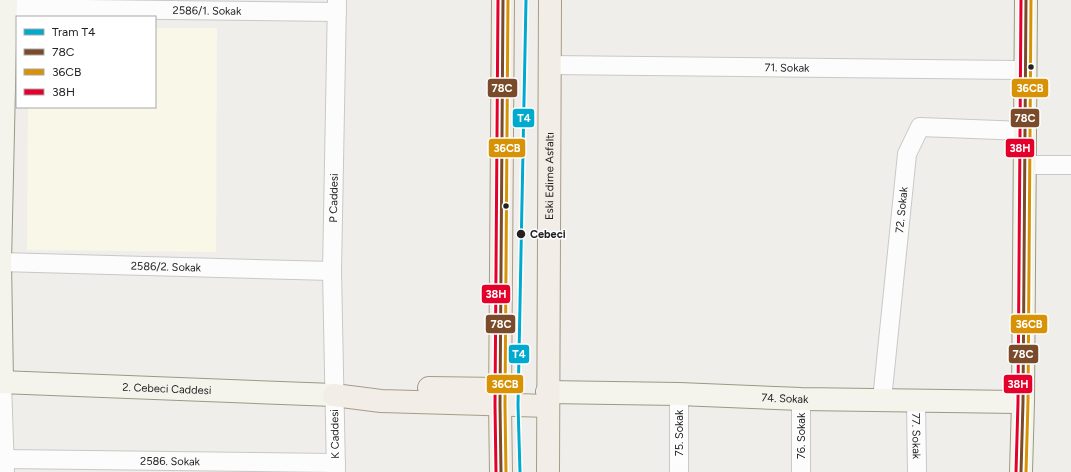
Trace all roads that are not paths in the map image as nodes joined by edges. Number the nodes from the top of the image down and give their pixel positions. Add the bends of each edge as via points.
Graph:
1 (503, 0) edge
2 (550, 0) edge
3 (1026, 0) edge
4 (4, 5) edge
5 (337, 6) edge
6 (549, 65) junction
7 (1025, 70) junction
8 (1025, 131) junction
9 (1024, 164) junction
10 (1071, 165) edge
11 (0, 262) edge
12 (332, 271) junction
13 (1, 382) edge
14 (679, 394) junction
15 (334, 395) junction
16 (500, 397) junction
17 (548, 399) junction
18 (801, 399) junction
19 (882, 400) junction
20 (922, 401) junction
21 (1023, 402) junction
22 (4, 465) edge
23 (336, 467) edge
24 (501, 472) edge
25 (548, 472) edge
26 (679, 472) edge
27 (801, 472) edge
28 (916, 472) edge
29 (926, 472) edge
30 (1021, 472) edge

1 - 16 main road
2 - 6 main road, Eski Edirne Asfaltı
3 - 7 main road
4 - 5 street, 2586/1. Sokak
4 - 11 main road
5 - 12 street, P Caddesi
6 - 7 street, 71. Sokak
6 - 17 main road, Eski Edirne Asfaltı
7 - 8 main road
8 - 9 main road
8 - 19 street, 72. Sokak via 920,127 907,154
9 - 10 street
9 - 21 main road
11 - 12 street, 2586/2. Sokak
11 - 13 main road
12 - 15 street, P Caddesi
13 - 15 main road, 2. Cebeci Caddesi
13 - 22 street
14 - 17 main road, 74. Sokak
14 - 18 main road, 74. Sokak
14 - 26 street, 75. Sokak
15 - 16 main road via 381,401
15 - 23 street, K Caddesi
16 - 17 main road
16 - 24 main road
17 - 25 main road, Eski Edirne Asfaltı
18 - 19 main road, 74. Sokak
18 - 27 street, 76. Sokak
19 - 20 main road, 74. Sokak
20 - 21 main road, 74. Sokak
20 - 28 street, 77. Sokak
20 - 29 street, 77. Sokak
21 - 30 main road
22 - 23 street, 2586. Sokak

